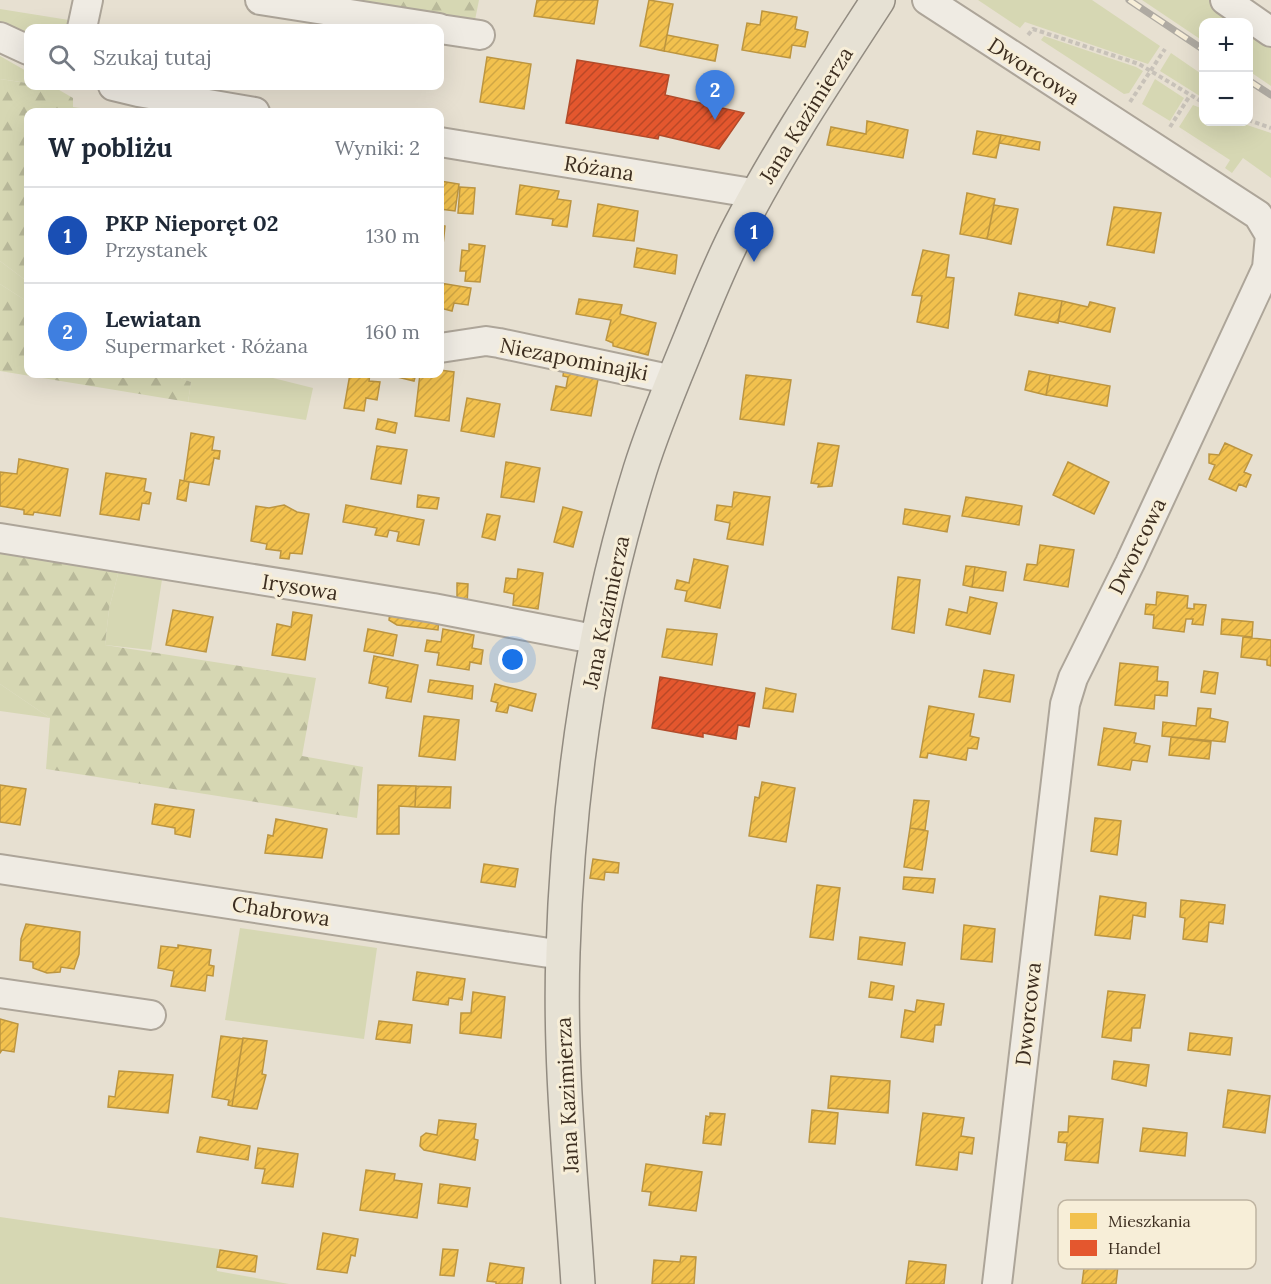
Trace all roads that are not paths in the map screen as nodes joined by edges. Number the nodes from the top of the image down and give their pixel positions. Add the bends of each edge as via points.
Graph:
1 (88, 0) edge
2 (260, 0) edge
3 (878, 0) edge
4 (927, 0) edge
5 (1225, 0) edge
6 (83, 24) edge
7 (408, 24) edge
8 (444, 30) edge
9 (1271, 32) edge
10 (480, 35) dead end
11 (0, 38) edge
12 (24, 48) edge
13 (127, 90) edge
14 (230, 108) edge
15 (444, 143) edge
16 (758, 194) junction
17 (444, 347) edge
18 (673, 380) junction
19 (0, 538) edge
20 (598, 640) junction
21 (0, 869) edge
22 (562, 955) junction
23 (0, 993) edge
24 (151, 1015) dead end
25 (578, 1284) edge
26 (997, 1284) edge

1 - 6 street
2 - 7 street
3 - 16 main road, Jana Kazimierza
4 - 26 street, Dworcowa via 1258,215 1270,235 1267,268 1072,678 1065,704
5 - 9 street
8 - 10 street
11 - 12 street
13 - 14 street
15 - 16 street, Różana
16 - 18 main road, Jana Kazimierza via 718,273
17 - 18 street, Niezapominajki via 486,341
18 - 20 main road, Jana Kazimierza via 640,468 614,561
19 - 20 street, Irysowa via 433,608
20 - 22 main road, Jana Kazimierza via 567,855
21 - 22 street, Chabrowa
22 - 25 main road, Jana Kazimierza via 564,1074
23 - 24 street

